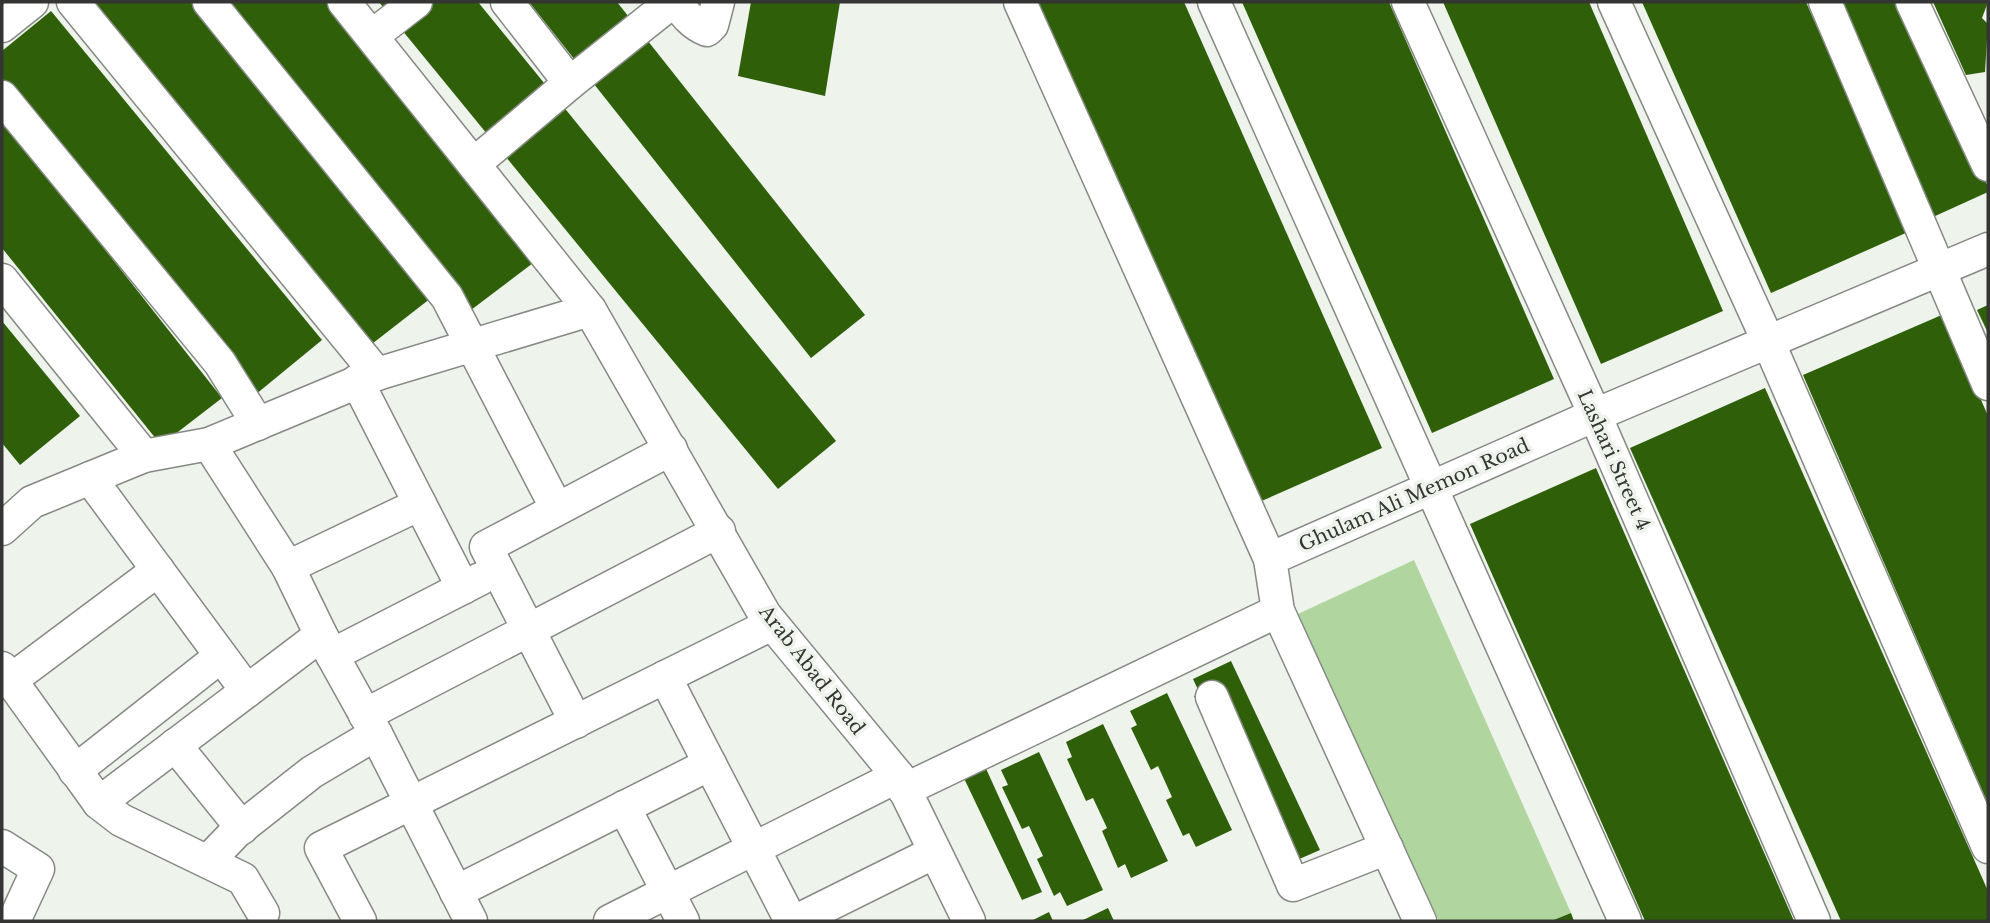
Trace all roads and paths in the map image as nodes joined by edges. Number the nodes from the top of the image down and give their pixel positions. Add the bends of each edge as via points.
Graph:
1 (32, 2) edge
2 (73, 2) edge
3 (209, 2) edge
4 (344, 2) edge
5 (416, 2) edge
6 (507, 2) edge
7 (674, 2) edge
8 (718, 2) edge
9 (1020, 2) edge
10 (1214, 2) edge
11 (1408, 2) edge
12 (1615, 2) edge
13 (1825, 2) edge
14 (1912, 2) edge
15 (2, 26) edge
16 (372, 36) junction
17 (570, 83) junction
18 (2, 97) edge
19 (474, 164) junction
20 (1988, 165) edge
21 (1988, 249) edge
22 (1939, 270) junction
23 (2, 279) edge
24 (590, 310) junction
25 (1768, 341) junction
26 (471, 346) junction
27 (367, 378) junction
28 (1988, 384) edge
29 (1595, 415) junction
30 (258, 424) junction
31 (209, 444) junction
32 (671, 449) junction
33 (144, 456) junction
34 (90, 478) junction
35 (1431, 487) junction
36 (420, 504) junction
37 (557, 509) junction
38 (2, 529) edge
39 (719, 531) junction
40 (1270, 559) junction
41 (288, 567) junction
42 (158, 570) junction
43 (498, 570) junction
44 (463, 588) junction
45 (1278, 611) junction
46 (772, 624) junction
47 (528, 630) junction
48 (326, 645) junction
49 (221, 656) junction
50 (6, 674) edge
51 (665, 677) junction
52 (247, 691) junction
53 (1212, 697) dead end
54 (576, 722) junction
55 (370, 724) junction
56 (176, 745) junction
57 (710, 764) junction
58 (75, 771) junction
59 (901, 783) junction
60 (99, 803) junction
61 (410, 804) junction
62 (624, 807) junction
63 (242, 828) junction
64 (2, 846) edge
65 (1988, 847) edge
66 (1387, 848) junction
67 (754, 849) junction
68 (935, 852) junction
69 (208, 862) junction
70 (456, 892) junction
71 (668, 892) junction
72 (263, 913) dead end
73 (14, 921) edge
74 (360, 921) edge
75 (471, 921) edge
76 (610, 921) edge
77 (683, 921) edge
78 (794, 921) edge
79 (969, 921) edge
80 (1420, 921) edge
81 (1625, 921) edge
82 (1814, 921) edge

1 - 15 street
2 - 27 street
3 - 26 street via 447,298
4 - 16 street, Arab Abad Road
5 - 16 street
6 - 17 street
7 - 8 street via 707,30
7 - 17 street
9 - 40 street
10 - 35 street
11 - 29 street, Lashari Street 4
12 - 25 street
13 - 22 street
14 - 20 street
16 - 19 street, Arab Abad Road
17 - 19 street
18 - 30 street via 220,363
19 - 24 street, Arab Abad Road
21 - 22 street, Ghulam Ali Memon Road
22 - 25 street, Ghulam Ali Memon Road
22 - 28 street
23 - 33 street
24 - 26 street
24 - 32 street, Arab Abad Road
25 - 29 street, Ghulam Ali Memon Road
25 - 65 street
26 - 27 street
26 - 37 street
27 - 30 street
27 - 36 street
29 - 35 street, Ghulam Ali Memon Road
29 - 82 street, Lashari Street 4
30 - 31 street
31 - 33 street
31 - 41 street
32 - 37 street
32 - 39 street, Arab Abad Road
33 - 34 street
34 - 38 street via 33,502
34 - 42 street
35 - 40 street, Ghulam Ali Memon Road
35 - 81 street
36 - 41 street
36 - 44 street
37 - 43 street via 486,547
39 - 46 street, Arab Abad Road
39 - 47 street
40 - 45 street
41 - 48 street
42 - 49 street
42 - 50 street
43 - 44 street
43 - 47 street
44 - 48 street
45 - 59 street
45 - 66 street
46 - 51 street
46 - 59 street, Arab Abad Road
47 - 54 street
47 - 55 street
48 - 52 street
48 - 55 street
49 - 52 street
49 - 58 street
50 - 58 street
51 - 54 street
51 - 57 street
52 - 56 street
53 - 66 street via 1293,884
54 - 61 street
55 - 61 street
55 - 63 street
56 - 60 street
56 - 63 street
57 - 62 street
57 - 67 street
58 - 60 street
59 - 67 street
59 - 68 street, Arab Abad Road
60 - 69 street via 121,820
61 - 70 street
61 - 74 street via 321,849
62 - 70 street
62 - 71 street
63 - 69 street
64 - 73 street via 38,869
66 - 80 street
67 - 71 street
67 - 78 street
68 - 78 street
68 - 79 street, Arab Abad Road
69 - 72 street via 243,878
70 - 75 street
71 - 76 street
71 - 77 street

